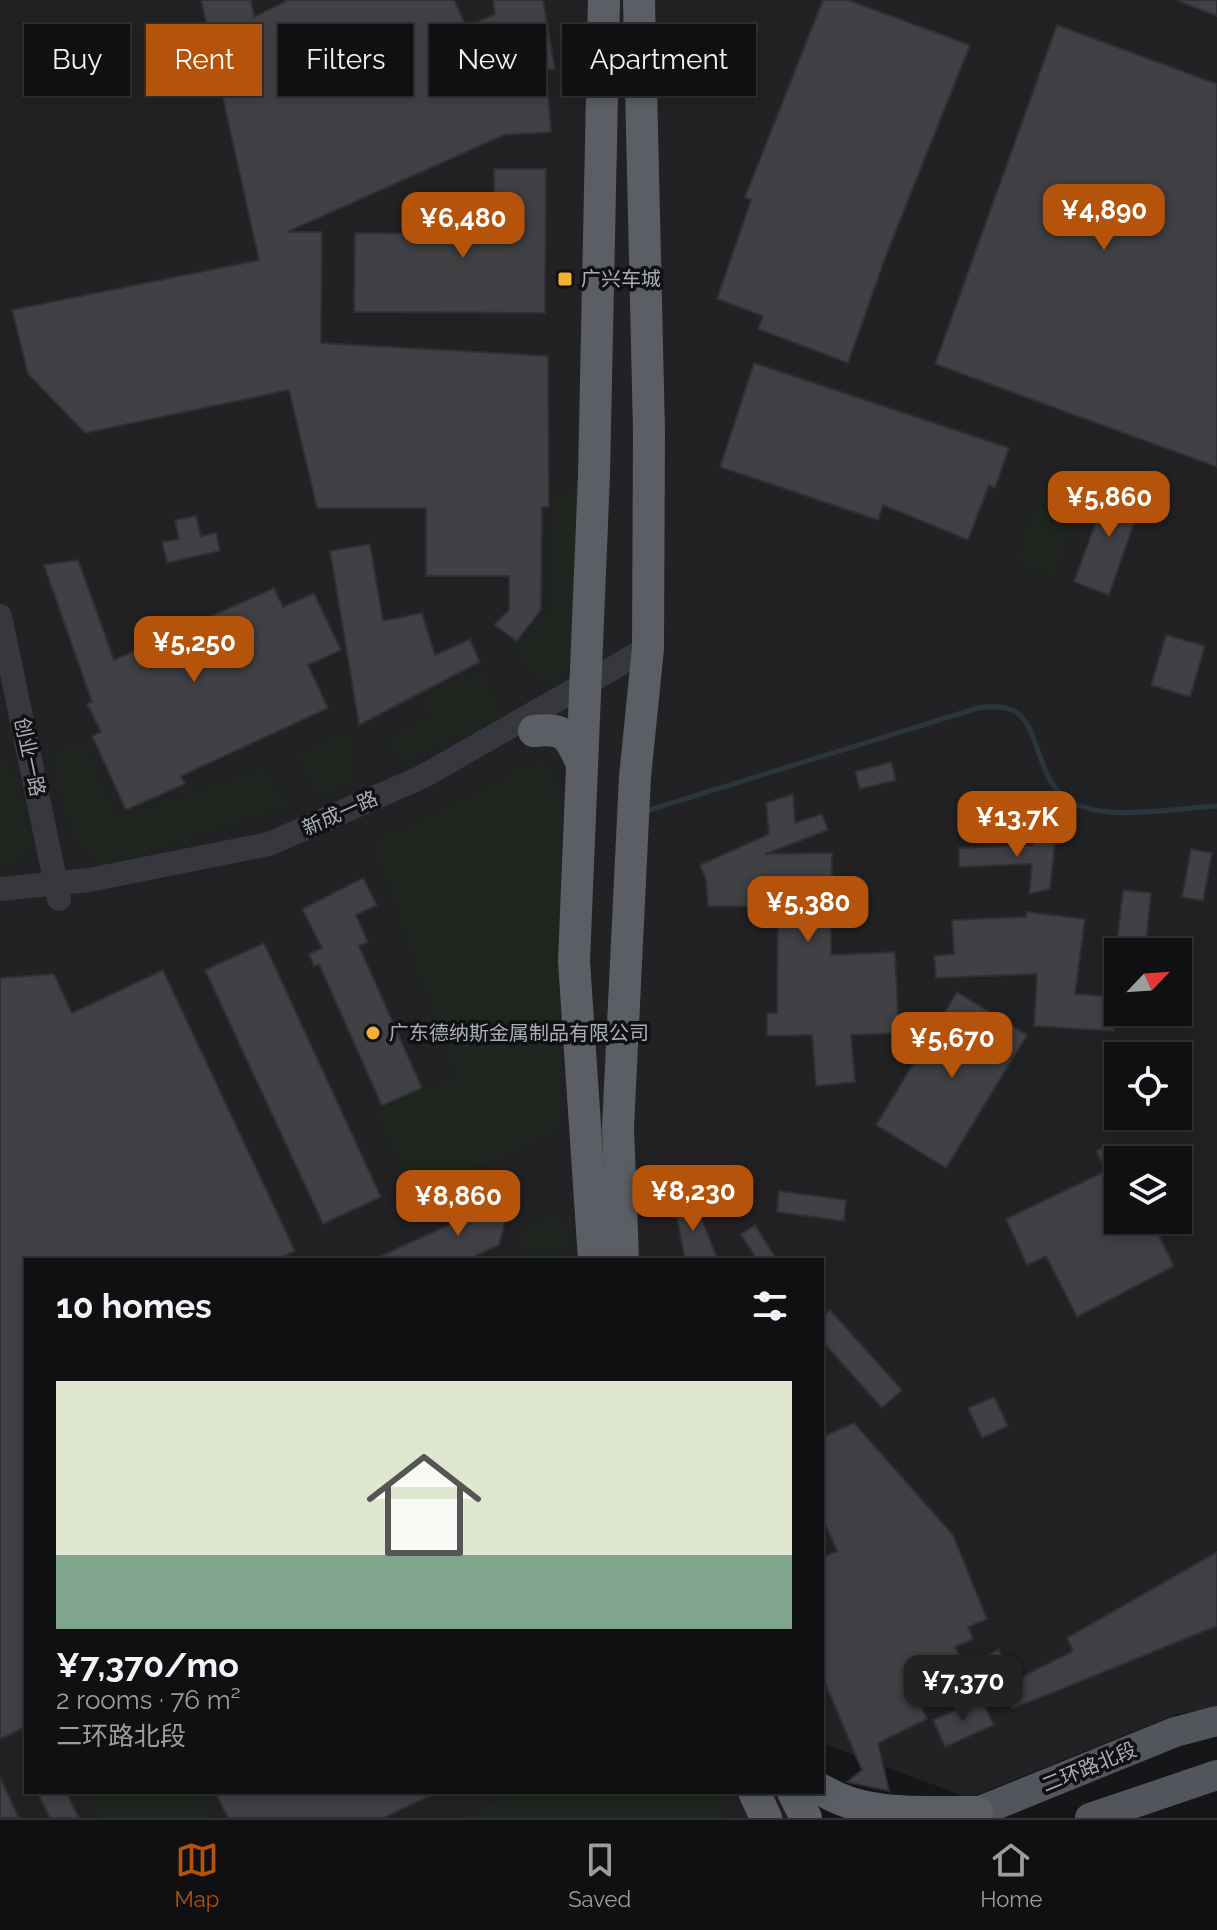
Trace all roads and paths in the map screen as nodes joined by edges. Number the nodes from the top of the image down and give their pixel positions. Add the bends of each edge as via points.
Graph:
1 (604, 0) edge
2 (639, 0) edge
3 (0, 616) edge
4 (647, 657) junction
5 (585, 693) junction
6 (534, 731) junction
7 (582, 764) junction
8 (49, 844) junction
9 (110, 876) junction
10 (58, 891) junction
11 (1, 894) edge
12 (594, 1258) edge
13 (623, 1258) edge
14 (1217, 1721) edge
15 (1217, 1775) edge
16 (824, 1791) edge
17 (745, 1794) edge
18 (755, 1794) edge
19 (794, 1794) edge
20 (970, 1815) edge
21 (745, 1818) edge
22 (766, 1818) edge
23 (806, 1818) edge
24 (1090, 1818) edge

1 - 5 highway
2 - 4 highway via 649,432
3 - 8 street, 创业一路
4 - 5 street, 新成一路
4 - 13 highway via 635,777 618,1128
5 - 6 street, 新成一路
5 - 7 highway
5 - 9 street, 新成一路 via 422,777 269,844
6 - 7 highway via 553,729 566,735
6 - 10 street, 新成一路 via 429,790 274,858 91,895
7 - 12 highway via 574,961
8 - 9 street via 78,870
8 - 10 street, 创业一路
8 - 11 street via 36,868
9 - 10 street, 新成一路
10 - 11 street, 新成一路
14 - 20 main road, 二环路北段 via 1175,1732
15 - 24 main road
16 - 20 highway via 857,1810
17 - 21 highway
18 - 22 highway
19 - 23 highway

